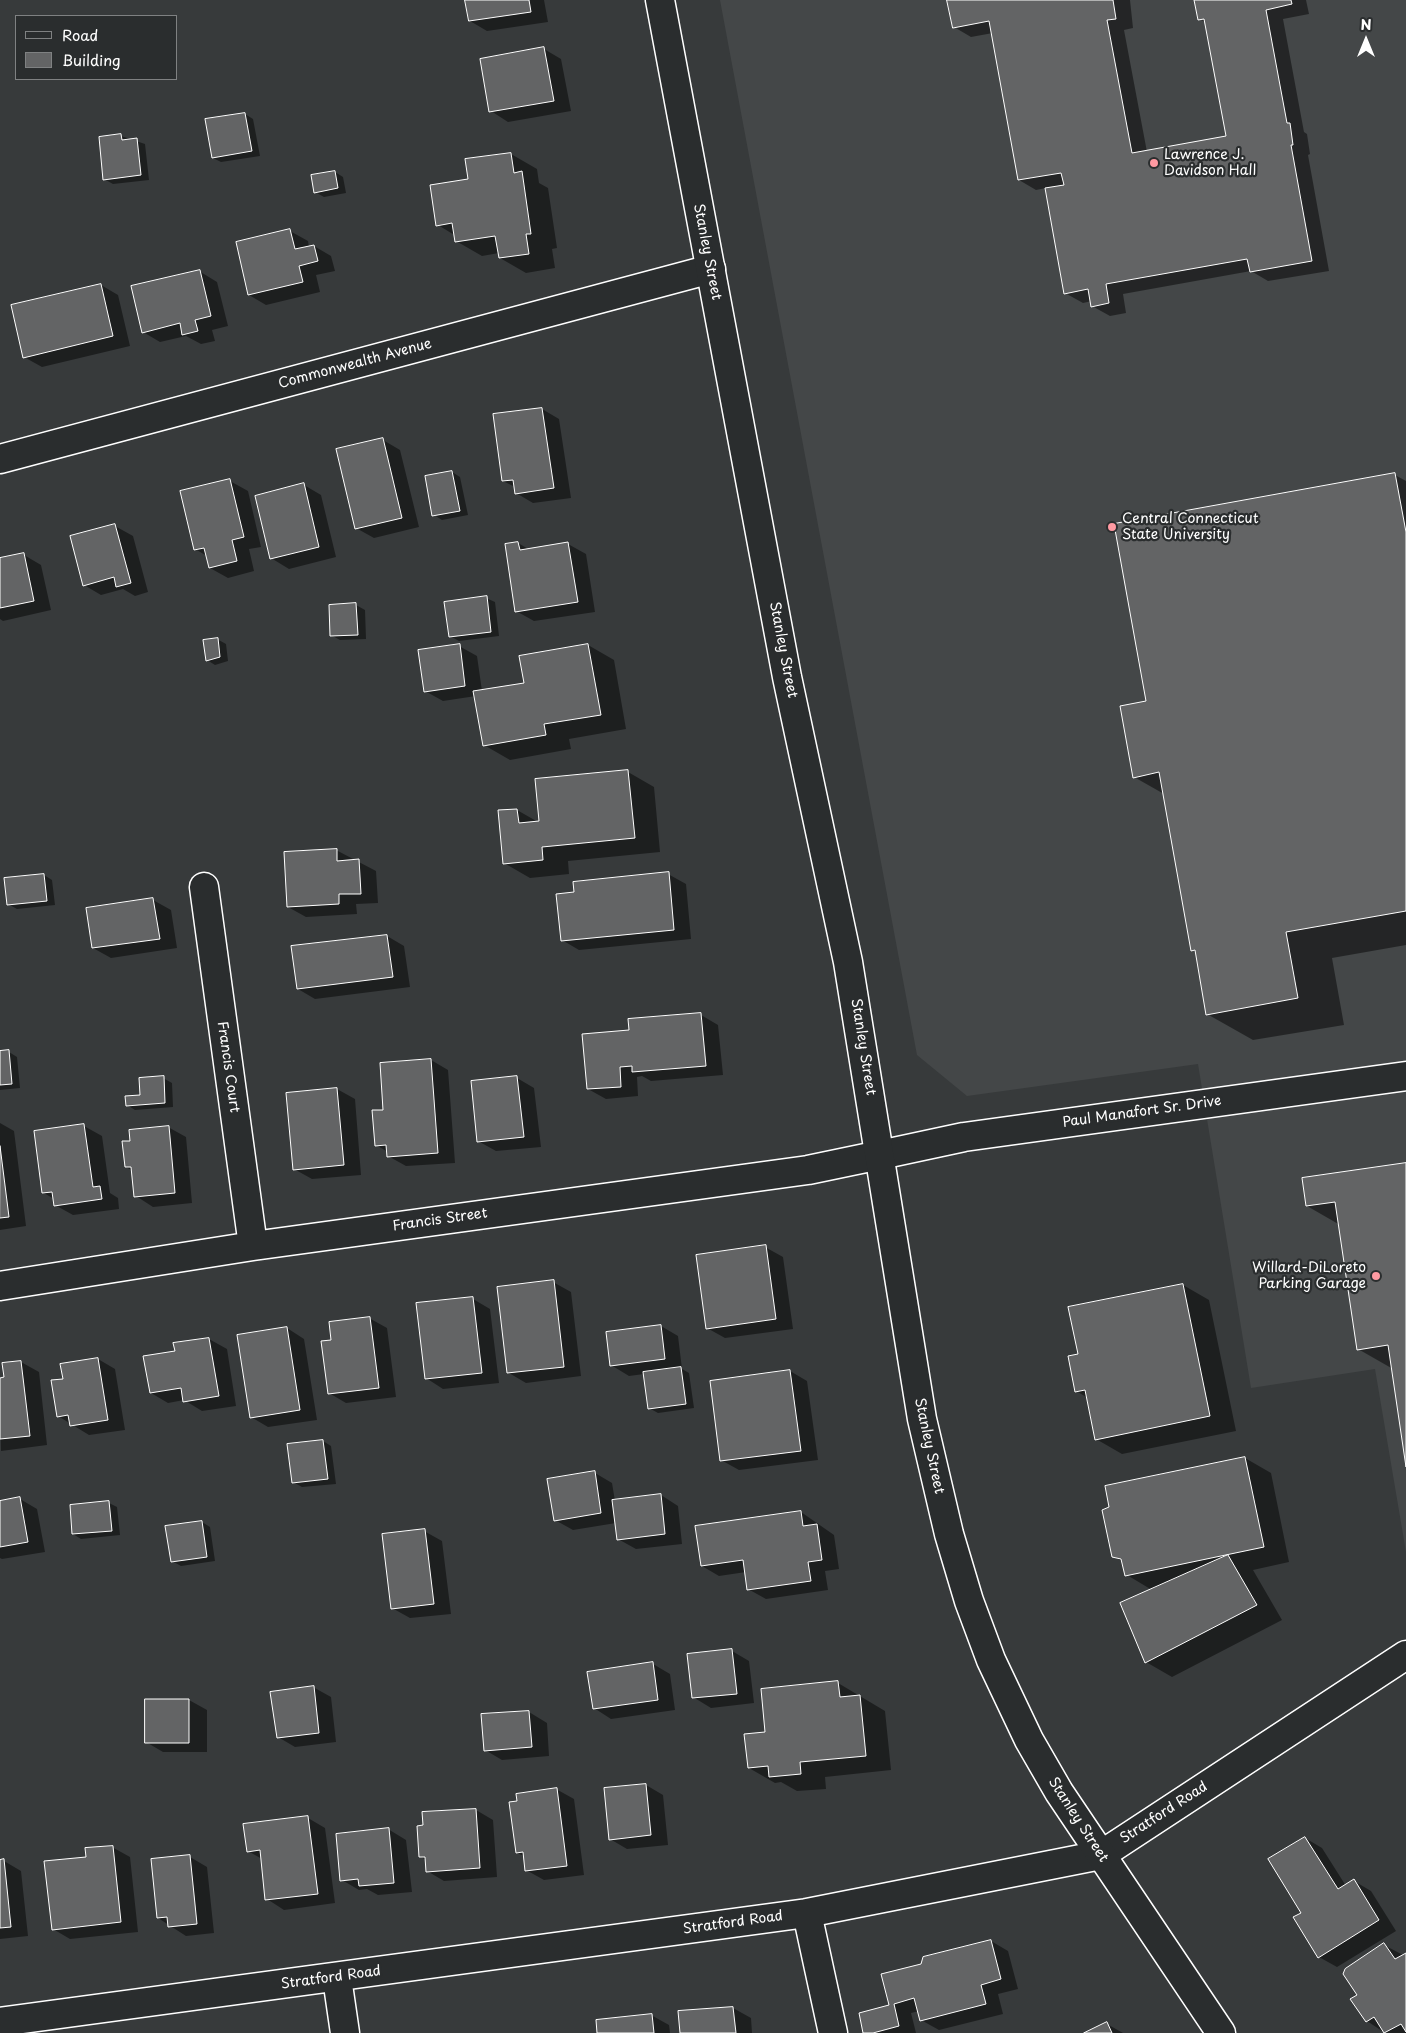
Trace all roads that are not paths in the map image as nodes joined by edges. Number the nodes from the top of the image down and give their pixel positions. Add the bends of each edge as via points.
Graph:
1 (660, 0) edge
2 (710, 270) junction
3 (0, 459) edge
4 (204, 887) dead end
5 (1406, 1076) edge
6 (880, 1155) junction
7 (253, 1246) junction
8 (0, 1286) edge
9 (1406, 1655) edge
10 (1101, 1855) junction
11 (807, 1913) junction
12 (337, 1978) junction
13 (0, 2022) edge
14 (345, 2033) edge
15 (833, 2033) edge
16 (1220, 2033) edge

1 - 2 street, Stanley Street
2 - 3 street, Commonwealth Avenue
2 - 6 street, Stanley Street via 788,678 850,971
4 - 7 street, Francis Court
5 - 6 street, Paul Manafort Sr. Drive via 964,1137
6 - 7 street, Francis Street via 808,1170
6 - 10 street, Stanley Street via 922,1419 949,1534 969,1601 991,1660 1029,1740
7 - 8 street, Francis Street
9 - 10 street, Stratford Road
10 - 11 street, Stratford Road
10 - 16 street, Stanley Street
11 - 12 street, Stratford Road
11 - 15 street
12 - 13 street, Stratford Road
12 - 14 street

